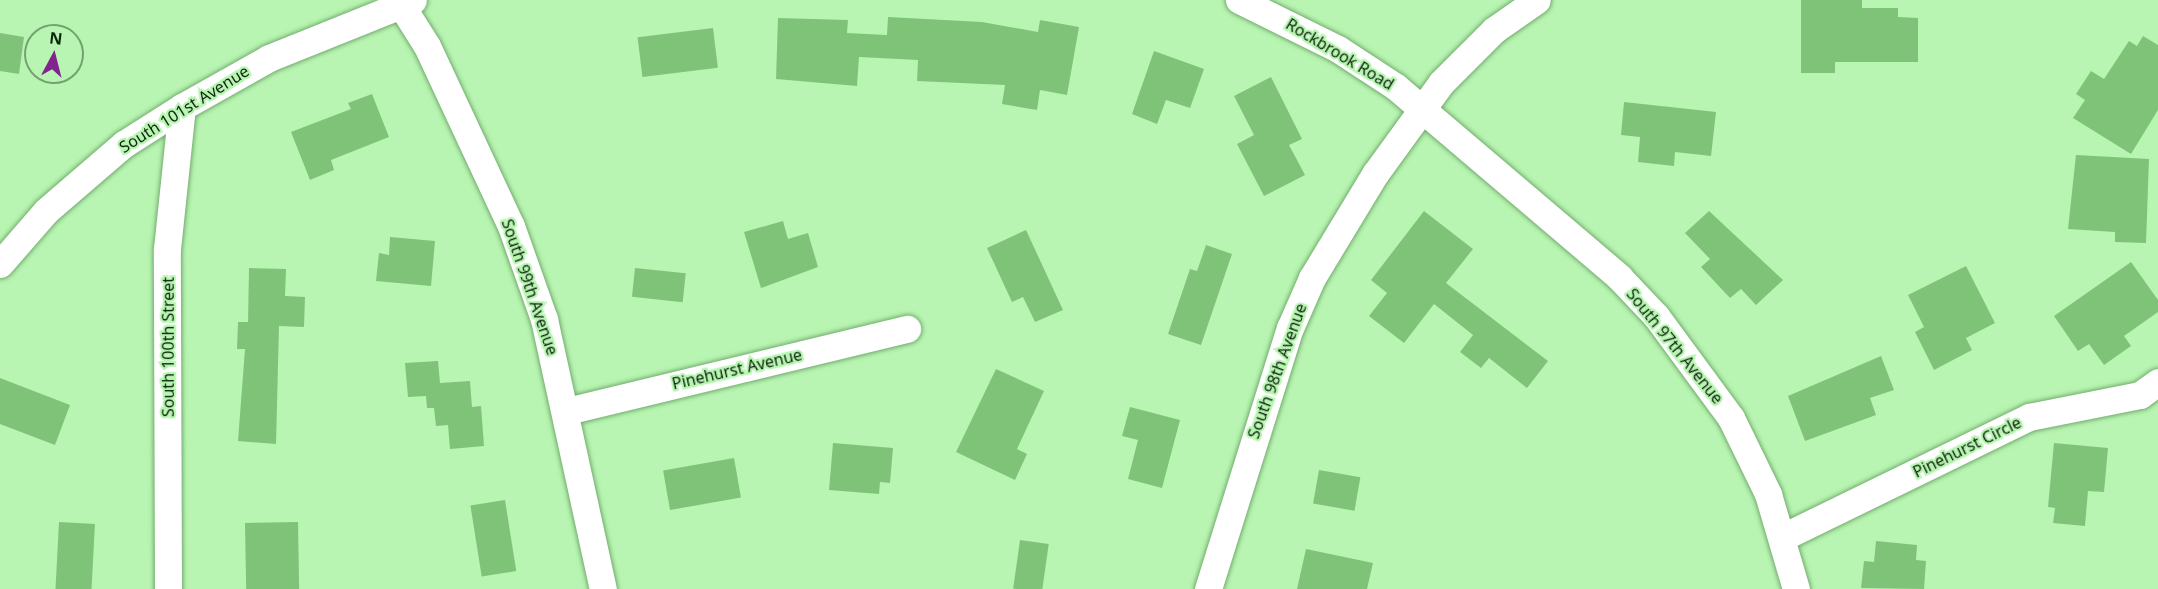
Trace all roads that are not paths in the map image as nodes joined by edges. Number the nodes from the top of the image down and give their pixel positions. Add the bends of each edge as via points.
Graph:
1 (1239, 0) edge
2 (1536, 0) edge
3 (404, 2) edge
4 (182, 107) junction
5 (1423, 109) junction
6 (0, 264) edge
7 (907, 329) dead end
8 (2158, 382) edge
9 (567, 411) junction
10 (1783, 537) junction
11 (168, 589) edge
12 (603, 589) edge
13 (1208, 589) edge
14 (1796, 589) edge

1 - 5 street, Rockbrook Road via 1338,49
2 - 5 street via 1467,54
3 - 4 street, South 101st Avenue via 269,58
3 - 9 street, South 99th Avenue via 511,226 544,319
4 - 6 street, South 101st Avenue via 124,144 46,211
4 - 11 street, South 100th Street via 167,249
5 - 10 street, South 97th Avenue via 1579,239 1656,316 1731,418
5 - 13 street, South 98th Avenue via 1342,226 1290,328
7 - 9 street, Pinehurst Avenue
8 - 10 street, Pinehurst Circle via 2140,395 2029,417
9 - 12 street, South 99th Avenue
10 - 14 street, South 97th Avenue

